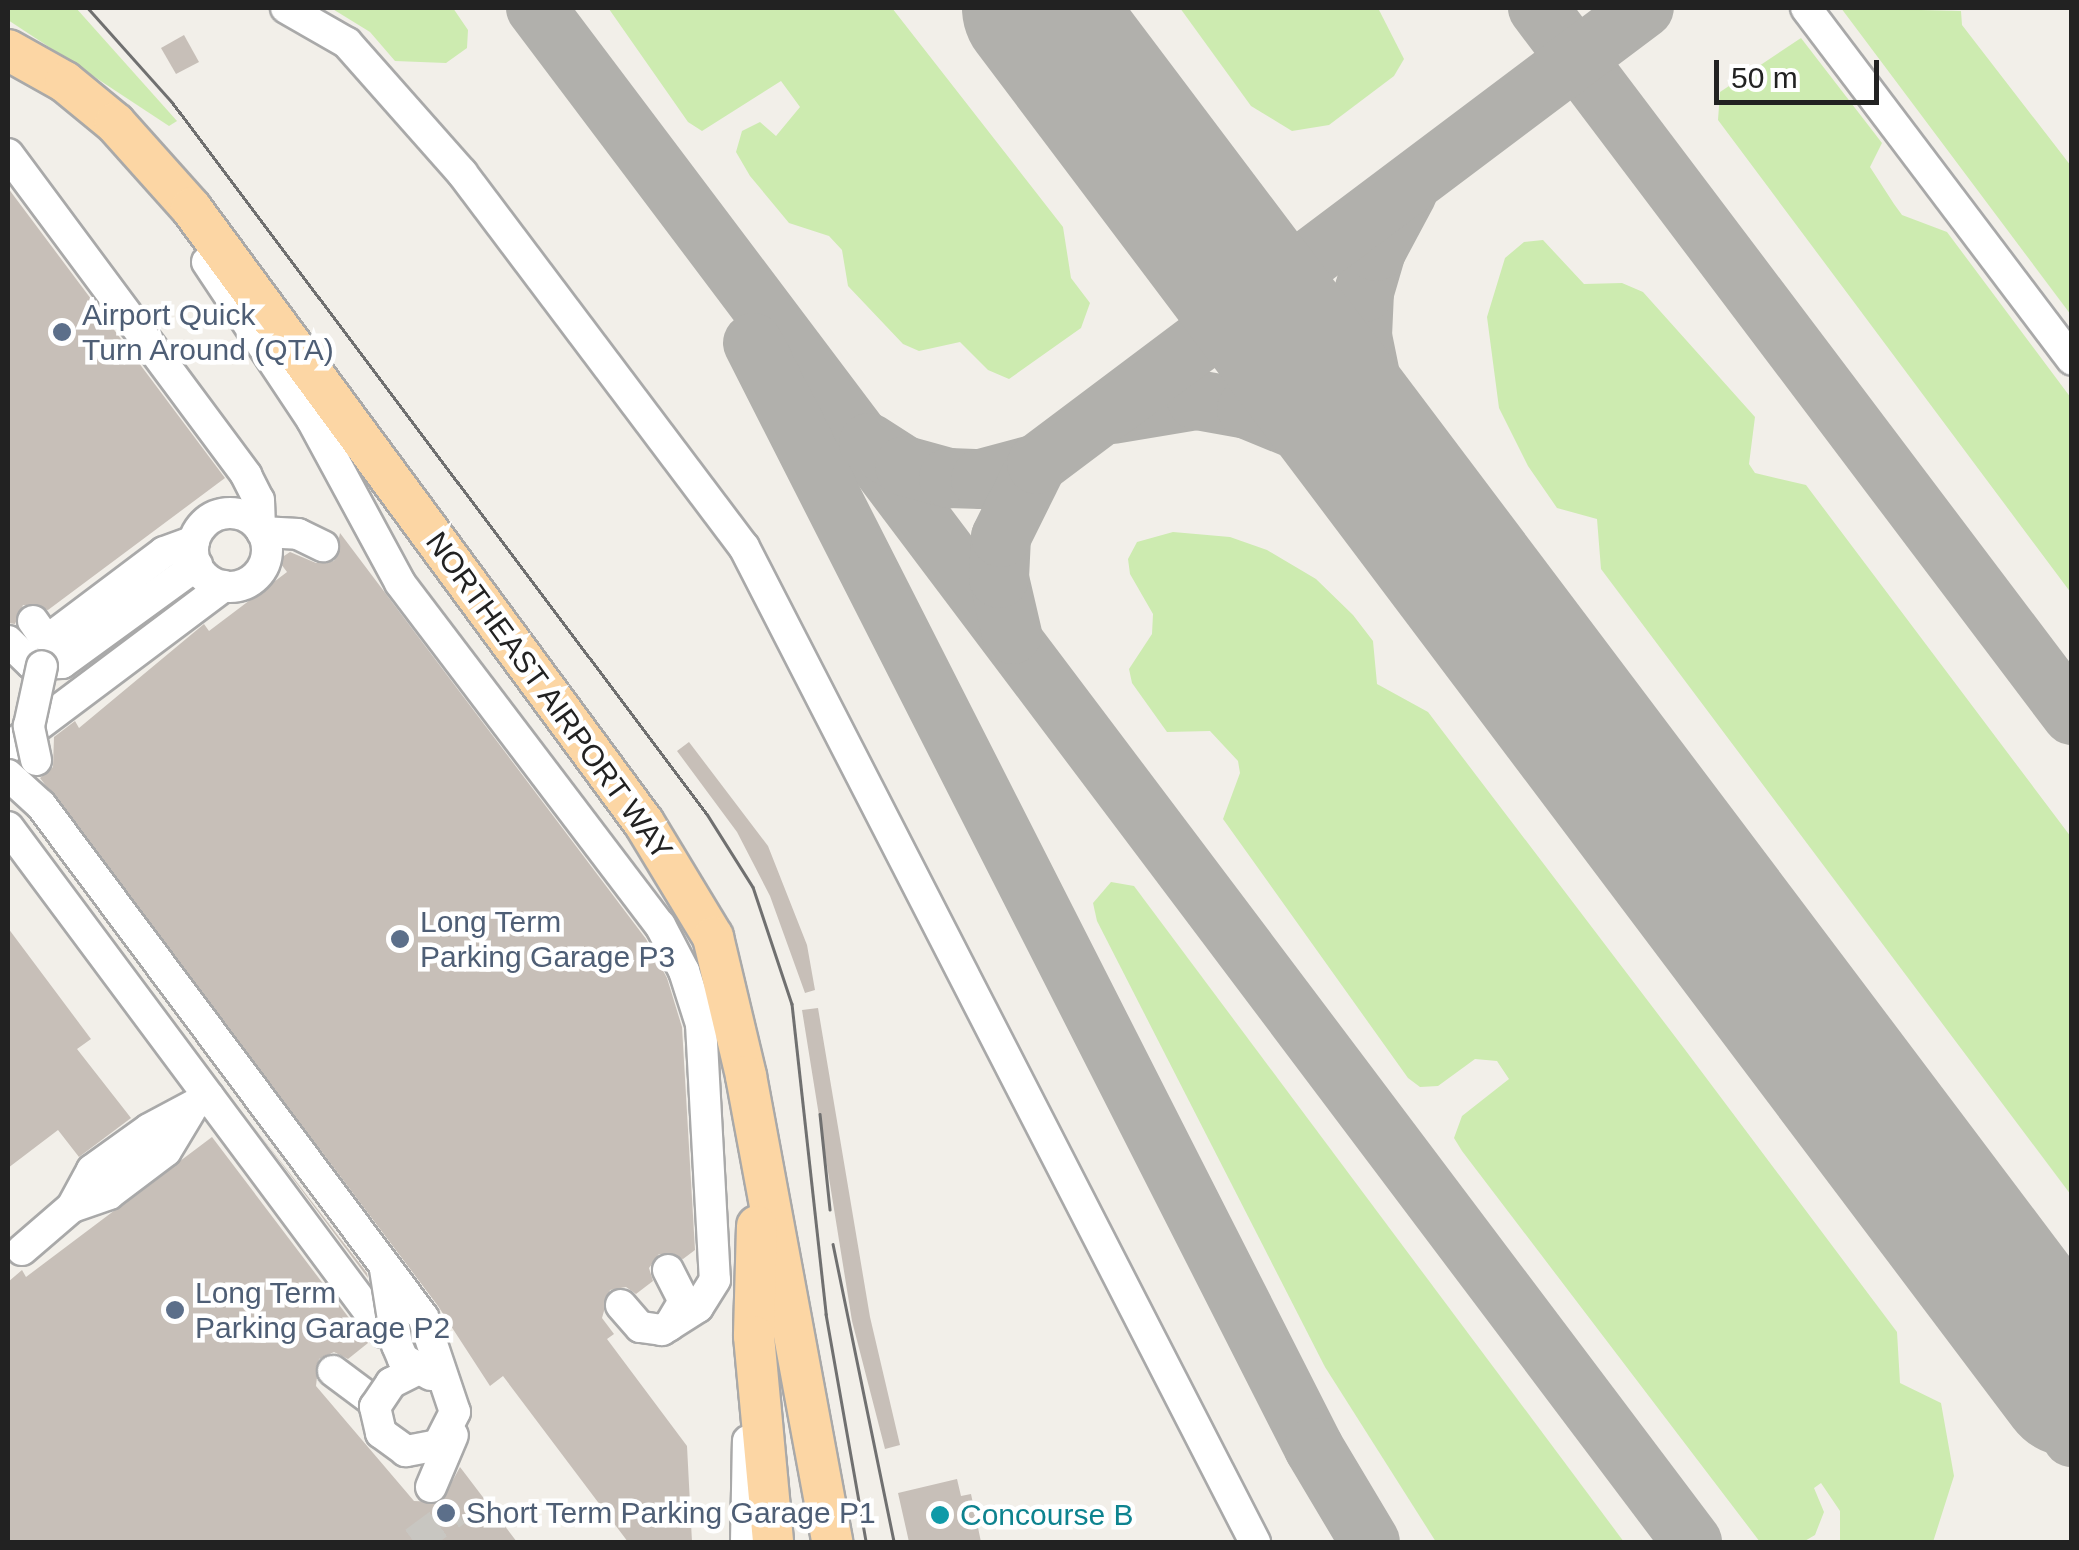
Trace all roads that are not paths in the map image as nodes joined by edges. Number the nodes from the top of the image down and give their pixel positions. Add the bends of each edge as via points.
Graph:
1 (286, 8) edge
2 (1806, 8) edge
3 (8, 50) edge
4 (115, 124) junction
5 (8, 154) edge
6 (2072, 360) edge
7 (262, 530) junction
8 (323, 546) dead end
9 (191, 560) junction
10 (224, 586) junction
11 (33, 621) dead end
12 (8, 642) edge
13 (42, 666) junction
14 (62, 706) junction
15 (8, 711) edge
16 (22, 754) edge
17 (8, 775) edge
18 (46, 794) dead end
19 (8, 824) edge
20 (200, 1104) junction
21 (759, 1167) junction
22 (12, 1247) edge
23 (385, 1266) junction
24 (668, 1270) dead end
25 (384, 1332) dead end
26 (754, 1336) junction
27 (417, 1370) junction
28 (333, 1371) dead end
29 (376, 1404) junction
30 (405, 1450) junction
31 (746, 1542) edge
32 (773, 1542) edge
33 (832, 1542) edge
34 (1255, 1542) edge

1 - 34 lane via 347,43 462,173 744,547
2 - 6 lane
3 - 4 main road, NORTHEAST AIRPORT WAY via 65,82
4 - 21 main road, NORTHEAST AIRPORT WAY via 192,208 311,366 684,886 713,937 728,987
4 - 24 lane via 312,420 400,583 684,971 701,1024 715,1280 698,1307 662,1330 640,1326 621,1304 650,1328 674,1324 684,1301
5 - 7 lane via 246,476 259,500
7 - 8 lane via 298,534
7 - 9 lane via 241,514 218,515
7 - 10 lane via 267,554 257,576
9 - 10 lane
9 - 11 lane via 164,552 123,569 54,636 42,634
9 - 13 lane via 62,663
10 - 14 lane
12 - 13 lane
13 - 16 lane, bridge
14 - 15 lane
14 - 16 lane
17 - 23 lane, bridge via 40,805
18 - 19 lane
19 - 20 lane
20 - 22 lane via 166,1151 110,1194 72,1207
20 - 25 lane
21 - 26 main road
21 - 33 main road, NORTHEAST AIRPORT WAY
23 - 27 lane, bridge via 397,1345
23 - 27 lane, bridge via 423,1317 455,1412 438,1446 406,1451 380,1433 376,1407 390,1383
26 - 31 lane
26 - 32 main road
27 - 30 lane, bridge via 446,1388 453,1424 437,1446
28 - 29 lane
29 - 30 lane, bridge via 382,1435
29 - 30 lane, bridge via 388,1385 411,1371 437,1377 444,1387 457,1423 424,1493

